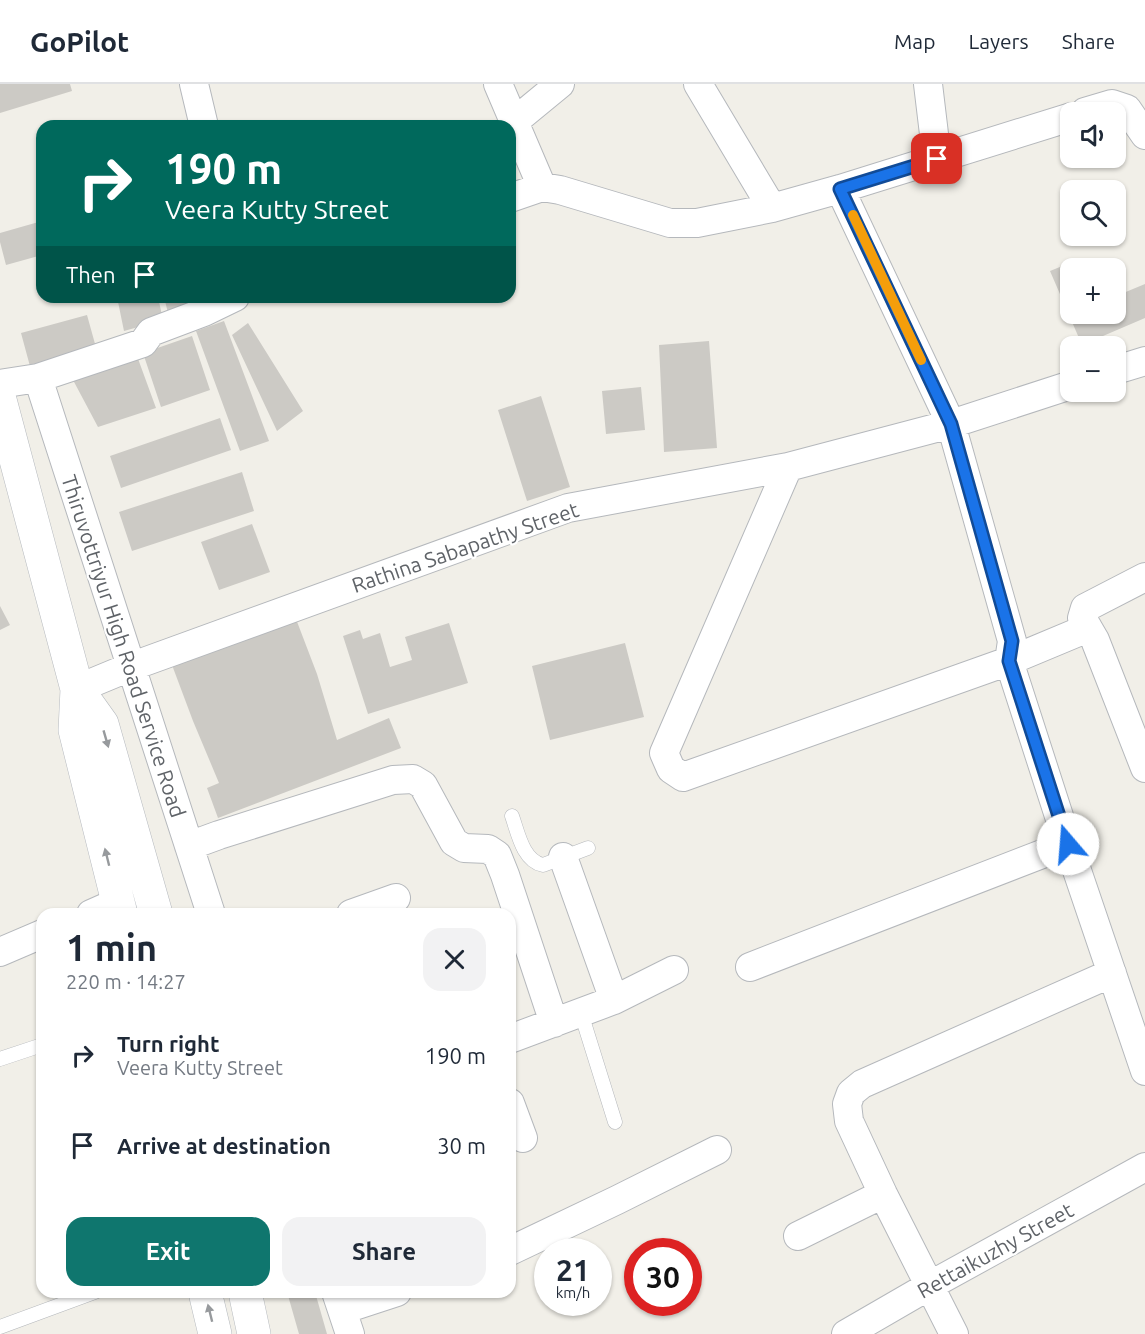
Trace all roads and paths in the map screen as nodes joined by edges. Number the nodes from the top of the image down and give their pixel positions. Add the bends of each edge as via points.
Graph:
1 (194, 84) edge
2 (498, 84) edge
3 (560, 84) edge
4 (698, 84) edge
5 (928, 84) edge
6 (1126, 109) edge
7 (203, 120) edge
8 (515, 120) edge
9 (516, 120) edge
10 (1060, 120) edge
11 (516, 123) edge
12 (1145, 135) edge
13 (937, 159) junction
14 (542, 187) junction
15 (840, 189) junction
16 (516, 196) edge
17 (772, 208) junction
18 (223, 303) edge
19 (1145, 361) edge
20 (1126, 367) edge
21 (38, 378) junction
22 (0, 384) edge
23 (1060, 389) edge
24 (0, 400) edge
25 (951, 424) junction
26 (788, 467) junction
27 (1145, 577) edge
28 (1088, 628) junction
29 (1009, 661) junction
30 (130, 667) junction
31 (77, 689) junction
32 (1145, 768) edge
33 (512, 816) dead end
34 (1068, 844) junction
35 (189, 846) junction
36 (575, 852) joint
37 (396, 898) dead end
38 (110, 908) edge
39 (154, 908) edge
40 (209, 908) edge
41 (368, 908) edge
42 (516, 908) edge
43 (516, 908) edge
44 (36, 937) edge
45 (0, 952) edge
46 (750, 968) dead end
47 (674, 970) dead end
48 (1112, 973) junction
49 (614, 1000) junction
50 (580, 1013) junction
51 (554, 1023) junction
52 (516, 1037) edge
53 (36, 1047) edge
54 (0, 1059) edge
55 (1145, 1071) edge
56 (516, 1119) edge
57 (615, 1122) dead end
58 (523, 1138) dead end
59 (717, 1150) dead end
60 (1145, 1167) edge
61 (883, 1194) junction
62 (798, 1236) dead end
63 (516, 1248) edge
64 (928, 1286) junction
65 (79, 1298) edge
66 (206, 1298) edge
67 (246, 1298) edge
68 (381, 1298) edge
69 (343, 1312) edge
70 (0, 1327) edge
71 (215, 1334) edge
72 (254, 1334) edge
73 (846, 1334) edge
74 (954, 1334) edge

1 - 7 street
2 - 8 street
3 - 9 street
4 - 17 street
5 - 13 street
6 - 12 street
10 - 13 street
11 - 14 street
13 - 15 street
14 - 16 street
14 - 17 street via 670,223 697,223
15 - 17 street
15 - 25 street
18 - 21 street via 151,332 143,343
19 - 20 street
21 - 22 street
21 - 30 street, Thiruvottriyur High Road Service Road
23 - 25 street, Rathina Sabapathy Street
24 - 31 main road
25 - 26 street, Rathina Sabapathy Street
25 - 29 street via 1012,641
26 - 29 street via 664,753 671,769 683,777
26 - 30 street, Rathina Sabapathy Street via 568,508
27 - 28 street via 1085,608 1082,618
28 - 29 street
28 - 32 street
29 - 34 street
30 - 31 street, Rathina Sabapathy Street
30 - 35 street, Thiruvottriyur High Road Service Road
38 -> 31 main road via 75,730
31 -> 39 main road via 102,724
33 - 36 lane via 524,848 536,863
34 - 46 street
34 - 48 street
35 - 40 street, Thiruvottriyur High Road Service Road
35 - 43 street via 393,780 413,779 423,785 454,842 464,848 488,849 497,855
36 - 49 street
37 - 41 street
42 - 51 street
44 - 45 street
47 - 49 street
48 - 55 street
48 - 61 street via 862,1084 851,1093 847,1104 849,1121
49 - 50 street
50 - 51 street
50 - 57 lane
51 - 52 street
53 - 54 lane
56 - 58 street
59 - 63 street
60 - 64 street, Rettaikuzhy Street
61 - 62 street
61 - 64 street
64 - 73 street, Rettaikuzhy Street
64 - 74 street
65 - 70 lane
71 -> 66 main road
67 - 72 main road
68 - 69 street

